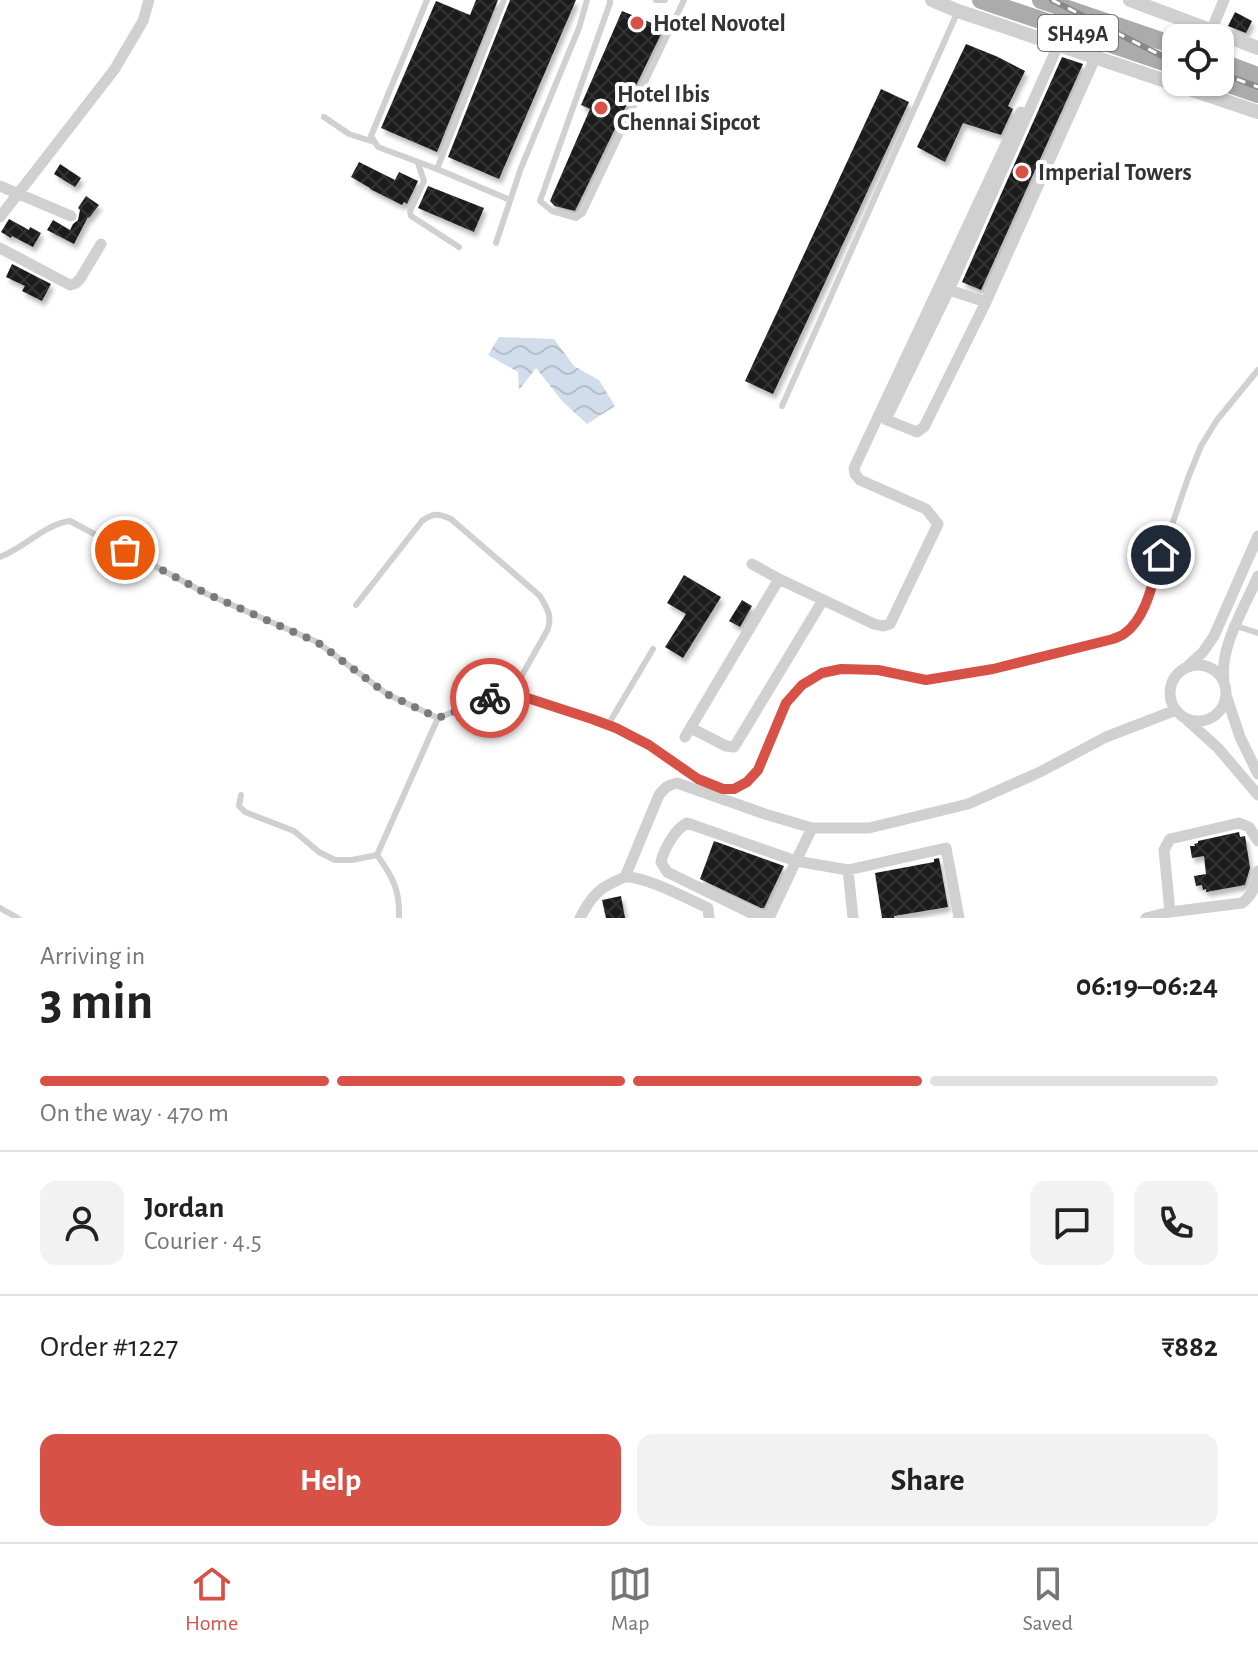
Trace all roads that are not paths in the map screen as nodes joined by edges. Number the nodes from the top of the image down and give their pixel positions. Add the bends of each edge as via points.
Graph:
1 (149, 0) edge
2 (427, 0) edge
3 (504, 0) edge
4 (587, 0) edge
5 (610, 0) edge
6 (656, 0) edge
7 (665, 0) edge
8 (684, 0) edge
9 (932, 0) edge
10 (981, 0) edge
11 (1041, 0) edge
12 (1130, 0) edge
13 (1224, 0) edge
14 (1161, 5) edge
15 (958, 11) junction
16 (1198, 24) edge
17 (1214, 24) edge
18 (1059, 35) junction
19 (1234, 39) edge
20 (1162, 41) edge
21 (1258, 48) edge
22 (1096, 56) junction
23 (1162, 62) edge
24 (1234, 67) edge
25 (1258, 76) edge
26 (1234, 86) edge
27 (1258, 94) edge
28 (1258, 112) edge
29 (324, 117) dead end
30 (374, 142) junction
31 (418, 163) junction
32 (437, 169) junction
33 (0, 186) edge
34 (17, 193) junction
35 (510, 200) junction
36 (71, 216) dead end
37 (0, 217) edge
38 (496, 243) dead end
39 (101, 244) dead end
40 (459, 247) dead end
41 (0, 248) edge
42 (949, 290) junction
43 (986, 302) junction
44 (1258, 370) edge
45 (782, 406) dead end
46 (1258, 536) edge
47 (0, 557) edge
48 (752, 564) dead end
49 (1258, 576) edge
50 (779, 579) junction
51 (823, 600) junction
52 (356, 605) dead end
53 (1236, 626) junction
54 (1258, 633) edge
55 (653, 649) dead end
56 (1185, 668) junction
57 (1225, 689) junction
58 (512, 693) junction
59 (1179, 713) junction
60 (438, 718) junction
61 (608, 725) junction
62 (1258, 774) edge
63 (241, 795) dead end
64 (1258, 795) edge
65 (812, 828) junction
66 (1258, 841) edge
67 (377, 855) junction
68 (796, 861) junction
69 (848, 870) junction
70 (1258, 871) edge
71 (625, 877) junction
72 (681, 879) junction
73 (673, 891) junction
74 (0, 908) edge
75 (1170, 912) junction
76 (1214, 912) edge
77 (18, 918) edge
78 (399, 918) edge
79 (580, 918) edge
80 (709, 918) edge
81 (853, 918) edge
82 (959, 918) edge
83 (1146, 918) edge

1 - 34 street via 143,21 114,70
2 - 30 lane via 371,136
3 - 32 lane
4 - 35 lane
5 - 8 lane via 540,201 576,218 583,213
6 - 7 lane
9 - 15 street
10 - 18 main road, SH49A
11 - 20 main road, SH49A
12 - 14 street
13 - 17 street
14 - 16 street
15 - 18 street
15 - 45 lane
18 - 22 street
18 - 23 main road, SH49A
18 - 42 street
18 - 51 street via 854,468 860,480 926,509 938,524 890,624 874,624
19 - 21 street
22 - 28 street
22 - 43 street
24 - 25 main road
26 - 27 main road
29 - 30 lane via 349,134
30 - 31 lane
31 - 32 lane
31 - 40 lane via 424,181 411,216
32 - 35 lane
33 - 34 street
34 - 36 street
34 - 37 street
35 - 38 lane
39 - 41 street via 80,279 70,285
42 - 43 street
42 - 43 street via 888,415 887,420 914,431 924,427
44 - 61 lane via 1201,446 1144,607 1125,633 993,669 926,680 878,670 822,673 786,703 758,770 734,789 698,779
46 - 56 street via 1214,636
47 - 60 lane via 70,521 207,594 317,642 387,694
48 - 50 street
49 - 53 street
50 - 51 street
50 - 51 street via 688,732 734,747
52 - 58 lane via 422,521 431,514 451,519 540,596 548,609 548,629
53 - 54 lane
53 - 57 street via 1224,659
55 - 61 lane
56 - 57 street via 1212,669
56 - 59 street via 1171,685
57 - 59 street via 1222,706 1213,716 1198,720
57 - 62 street
58 - 60 lane
58 - 61 lane
59 - 64 street via 1211,740
59 - 65 street via 1106,737 968,804 869,828
60 - 67 lane
63 - 67 lane via 239,806 245,812 294,831 335,860
65 - 68 street
65 - 71 street via 677,783 669,785 659,795
66 - 75 street via 1239,823 1170,839 1164,850
67 - 78 lane via 398,891
68 - 69 street
68 - 72 street via 767,917
68 - 72 street via 687,823 661,862
69 - 81 street
69 - 82 street via 946,848
70 - 76 street via 1246,900
71 - 73 street
71 - 79 street via 601,887
72 - 73 street
73 - 80 street via 708,908
74 - 77 lane
75 - 76 street
75 - 83 street

